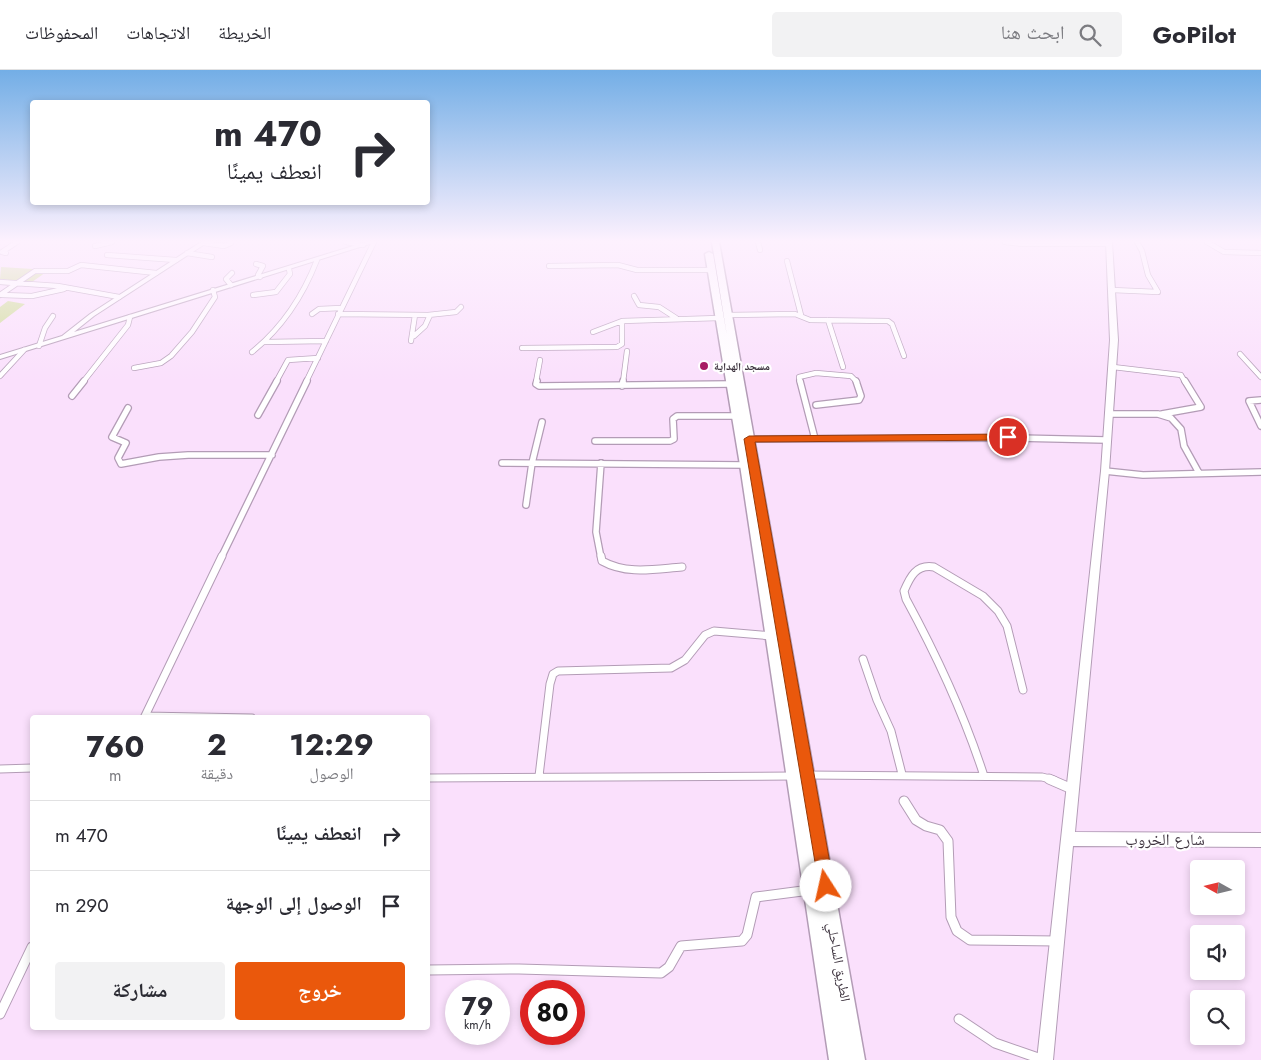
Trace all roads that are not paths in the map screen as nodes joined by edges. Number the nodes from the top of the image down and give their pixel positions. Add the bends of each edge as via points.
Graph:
1 (67, 288) edge
2 (68, 288) edge
3 (133, 288) edge
4 (219, 288) edge
5 (279, 288) edge
6 (304, 288) edge
7 (351, 288) edge
8 (716, 288) edge
9 (720, 288) edge
10 (794, 288) edge
11 (1156, 288) edge
12 (213, 290) junction
13 (1112, 290) joint
14 (1, 295) edge
15 (253, 295) dead end
16 (634, 296) dead end
17 (119, 297) junction
18 (461, 307) dead end
19 (340, 311) junction
20 (312, 314) dead end
21 (415, 315) junction
22 (430, 315) junction
23 (801, 315) junction
24 (54, 316) dead end
25 (723, 316) junction
26 (130, 317) junction
27 (677, 318) junction
28 (828, 320) junction
29 (622, 321) junction
30 (593, 332) dead end
31 (414, 336) junction
32 (61, 339) junction
33 (326, 341) junction
34 (411, 341) dead end
35 (265, 342) junction
36 (39, 346) junction
37 (522, 348) dead end
38 (24, 350) junction
39 (627, 351) dead end
40 (252, 352) dead end
41 (1240, 354) dead end
42 (904, 356) dead end
43 (0, 357) edge
44 (318, 358) junction
45 (540, 360) dead end
46 (844, 367) dead end
47 (1113, 367) junction
48 (134, 368) dead end
49 (0, 376) edge
50 (1261, 377) edge
51 (730, 384) junction
52 (622, 386) junction
53 (72, 396) dead end
54 (1261, 400) edge
55 (816, 405) dead end
56 (128, 408) dead end
57 (1108, 414) junction
58 (1162, 414) junction
59 (258, 415) dead end
60 (736, 416) junction
61 (542, 422) dead end
62 (1261, 426) edge
63 (749, 439) junction
64 (815, 439) junction
65 (1106, 440) junction
66 (595, 441) dead end
67 (272, 455) junction
68 (502, 463) dead end
69 (532, 463) junction
70 (601, 463) junction
71 (745, 465) junction
72 (1105, 471) junction
73 (1261, 473) edge
74 (1199, 474) junction
75 (526, 505) dead end
76 (682, 567) dead end
77 (772, 636) junction
78 (863, 659) dead end
79 (1023, 690) dead end
80 (146, 715) edge
81 (30, 768) edge
82 (0, 769) edge
83 (902, 774) junction
84 (807, 775) junction
85 (539, 776) junction
86 (794, 776) junction
87 (984, 776) junction
88 (430, 778) edge
89 (1072, 789) junction
90 (904, 801) dead end
91 (1069, 839) junction
92 (1261, 840) edge
93 (811, 890) junction
94 (815, 917) junction
95 (832, 919) junction
96 (1057, 941) junction
97 (30, 955) edge
98 (430, 970) edge
99 (0, 1014) edge
100 (959, 1020) dead end
101 (838, 1060) edge
102 (856, 1060) edge
103 (1045, 1060) edge

1 - 14 street via 32,296
2 - 17 street
3 - 17 street
4 - 12 street
5 - 15 street via 276,292
6 - 35 street via 287,318
7 - 19 street
8 - 25 highway, الطريق الساحلي
9 - 25 highway, الطريق الساحلي
10 - 23 street
11 - 13 street via 1158,292
12 - 26 street
12 - 48 street via 215,297 172,356 160,363
13 - 47 main road
16 - 27 street via 639,304 659,307
17 - 32 street
18 - 22 street via 456,313
19 - 20 street via 318,309
19 - 21 street
19 - 33 street
21 - 22 street
21 - 31 street via 411,323
22 - 31 street via 425,326
23 - 25 street
23 - 28 street via 810,320
24 - 36 street via 45,328
25 - 27 street
25 - 51 highway, الطريق الساحلي
25 - 63 highway, الطريق الساحلي
26 - 32 street
26 - 53 street via 128,324
27 - 29 street
28 - 42 street via 890,322
28 - 46 street
29 - 30 street
29 - 37 street via 622,344 617,347
31 - 34 street
32 - 36 street
33 - 35 street
33 - 44 street
35 - 40 street
36 - 38 street
38 - 43 street
38 - 49 street
39 - 52 street
41 - 50 street
44 - 59 street via 288,360
44 - 67 street
45 - 52 street via 536,384 539,386
47 - 57 main road
47 - 58 street via 1181,375 1201,407
51 - 52 street
51 - 60 highway, الطريق الساحلي
54 - 62 street via 1249,400
55 - 64 street via 859,400 861,396 856,379 810,374 799,377
56 - 67 street via 112,437 126,443 118,458 121,464 188,455
57 - 58 street
57 - 65 main road
58 - 74 street via 1178,424 1184,434 1184,446
60 - 66 street via 677,416 673,419 674,439 670,441
60 - 71 highway, الطريق الساحلي
61 - 69 street
63 - 64 street
63 - 84 highway, الطريق الساحلي
64 - 65 street via 971,437
65 - 72 main road
67 - 80 street
68 - 69 street
69 - 70 street
69 - 75 street
70 - 71 street
70 - 76 street via 596,532 602,561 611,568 625,570
71 - 77 highway, الطريق الساحلي
72 - 74 street via 1143,475
72 - 89 main road
73 - 74 street
77 - 85 street via 714,631 704,636 685,660 671,668 558,670 550,684
77 - 86 highway, الطريق الساحلي
78 - 83 street via 891,732
79 - 87 street via 1007,626 992,602 934,567 920,566 904,591 906,599 935,652
81 - 82 street
83 - 84 street
83 - 87 street
84 - 95 highway, الطريق الساحلي
85 - 86 street
85 - 88 street
86 - 93 highway, الطريق الساحلي
87 - 89 street via 1048,778
89 - 91 main road
90 - 96 street via 919,823 945,833 951,917 957,931 970,940
91 - 92 main road, شارع الخروب
91 - 96 main road
93 - 94 highway, الطريق الساحلي
93 - 98 street via 756,897 747,935 742,941 681,946 668,969 661,973 518,968
94 - 95 highway
94 - 101 highway, الطريق الساحلي
95 - 102 highway, الطريق الساحلي
96 - 103 main road
97 - 99 street
100 - 103 street via 995,1043

